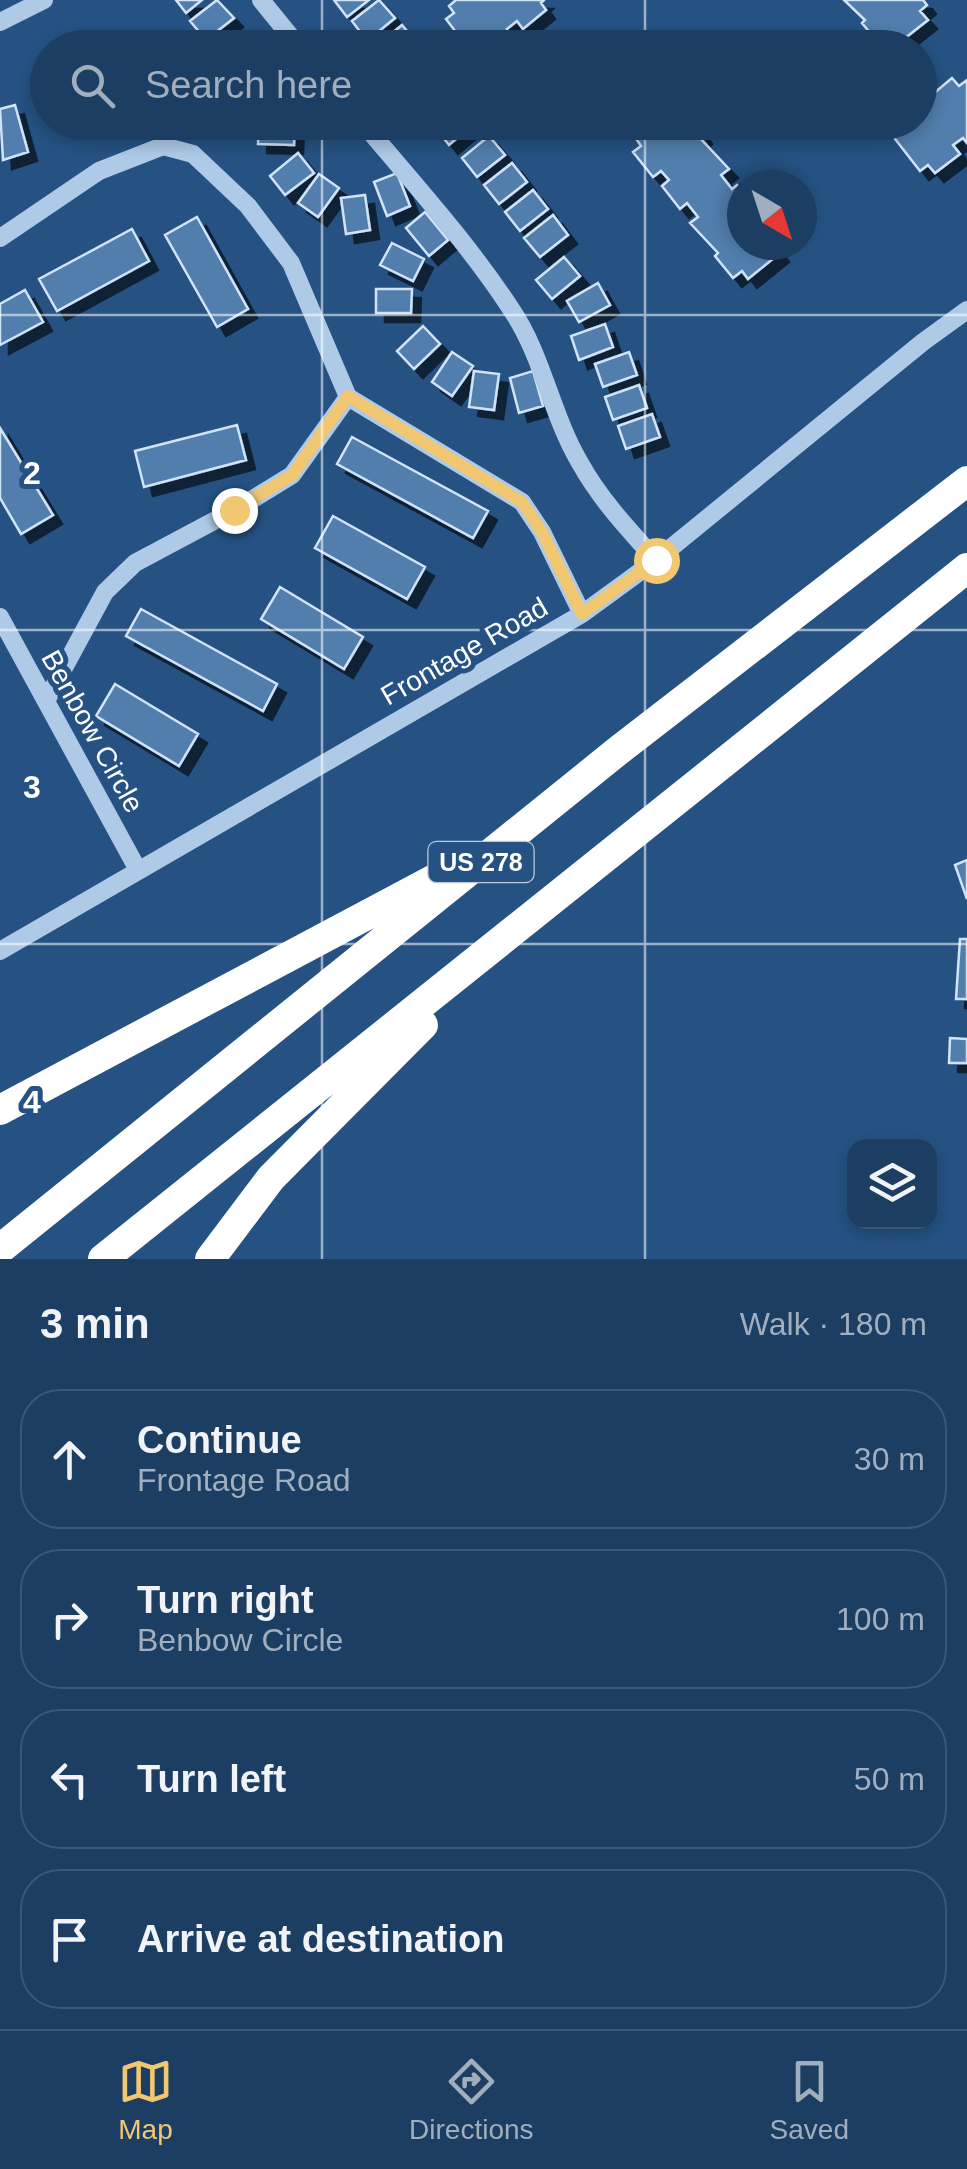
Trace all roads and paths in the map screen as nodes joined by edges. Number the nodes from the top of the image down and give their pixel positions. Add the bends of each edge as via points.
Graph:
1 (44, 0) edge
2 (261, 0) edge
3 (0, 22) edge
4 (285, 30) edge
5 (377, 140) edge
6 (0, 238) edge
7 (967, 310) edge
8 (348, 396) junction
9 (967, 481) edge
10 (656, 560) junction
11 (967, 568) edge
12 (582, 614) junction
13 (0, 617) edge
14 (46, 701) junction
15 (507, 841) junction
16 (138, 870) junction
17 (569, 885) junction
18 (0, 951) edge
19 (0, 1110) edge
20 (0, 1249) edge
21 (104, 1259) edge
22 (210, 1259) edge

1 - 3 street
2 - 4 street
5 - 10 street via 512,310 579,462
6 - 8 street via 99,172 164,146 193,154 248,206 290,264
7 - 10 street, Frontage Road
8 - 12 street via 522,502
8 - 14 street via 292,475 135,563 105,592
9 - 15 highway, US 278
10 - 12 street, Frontage Road
11 - 17 highway, US 278
12 - 16 street, Frontage Road
13 - 14 street, Benbow Circle
14 - 16 street, Benbow Circle
15 - 19 highway
15 - 20 highway, US 278
16 - 18 street, Frontage Road
17 - 21 highway, US 278
17 - 22 highway via 271,1178

